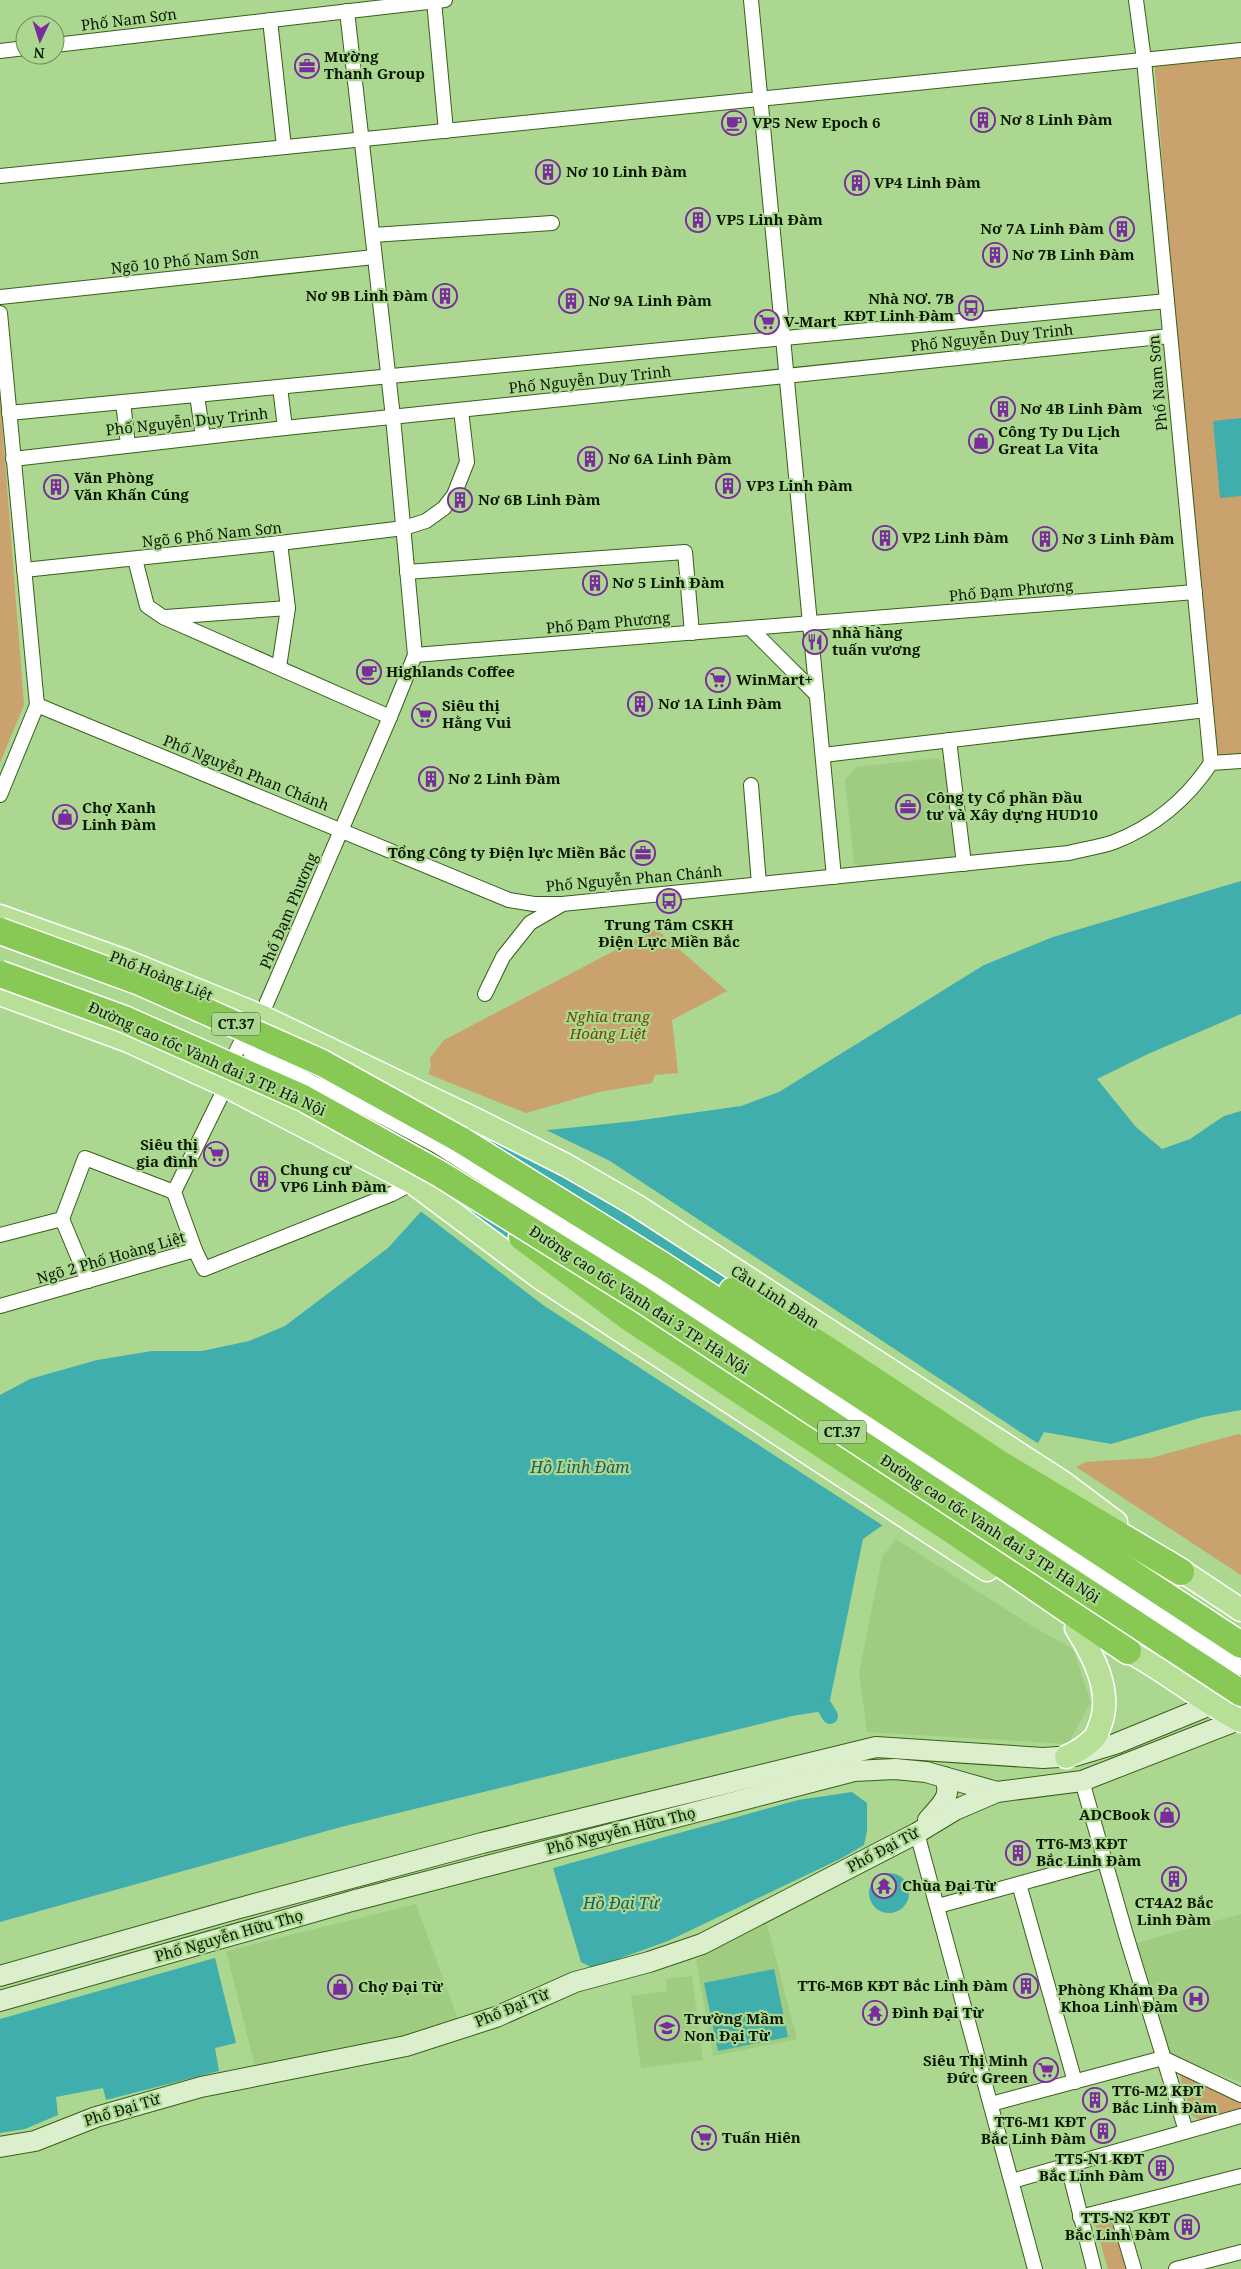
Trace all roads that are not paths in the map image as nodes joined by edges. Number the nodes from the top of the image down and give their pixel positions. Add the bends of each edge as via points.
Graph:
1 (751, 0) edge
2 (1136, 0) edge
3 (440, 1) edge
4 (348, 11) junction
5 (270, 20) junction
6 (65, 44) edge
7 (15, 49) edge
8 (1241, 50) edge
9 (0, 51) edge
10 (1144, 60) junction
11 (760, 99) junction
12 (446, 130) junction
13 (360, 139) junction
14 (284, 147) junction
15 (0, 176) edge
16 (552, 223) dead end
17 (373, 235) junction
18 (374, 257) junction
19 (0, 297) edge
20 (1167, 301) junction
21 (0, 313) edge
22 (1170, 336) junction
23 (783, 338) junction
24 (388, 376) junction
25 (787, 376) junction
26 (280, 387) junction
27 (197, 395) junction
28 (123, 402) junction
29 (461, 410) junction
30 (9, 413) junction
31 (393, 417) junction
32 (285, 428) junction
33 (203, 437) junction
34 (128, 445) junction
35 (13, 459) junction
36 (404, 528) junction
37 (280, 544) junction
38 (135, 559) junction
39 (24, 570) junction
40 (407, 572) junction
41 (1195, 592) junction
42 (288, 608) junction
43 (163, 617) junction
44 (810, 623) junction
45 (750, 628) junction
46 (692, 632) junction
47 (415, 655) junction
48 (279, 667) junction
49 (817, 695) junction
50 (37, 704) junction
51 (1206, 710) junction
52 (390, 717) junction
53 (949, 740) junction
54 (823, 755) junction
55 (1241, 761) edge
56 (1211, 763) junction
57 (751, 785) dead end
58 (0, 796) edge
59 (341, 829) junction
60 (964, 864) junction
61 (834, 878) junction
62 (760, 884) junction
63 (562, 904) junction
64 (0, 916) edge
65 (0, 931) edge
66 (0, 974) edge
67 (0, 994) edge
68 (484, 994) dead end
69 (261, 1016) junction
70 (250, 1052) junction
71 (226, 1086) junction
72 (481, 1122) joint
73 (449, 1143) junction
74 (424, 1181) junction
75 (174, 1192) junction
76 (62, 1219) junction
77 (0, 1235) edge
78 (195, 1250) junction
79 (88, 1281) junction
80 (0, 1306) edge
81 (1181, 1572) junction
82 (1236, 1604) edge
83 (1076, 1628) junction
84 (1241, 1645) edge
85 (1128, 1650) junction
86 (1241, 1668) edge
87 (1241, 1692) edge
88 (1212, 1705) junction
89 (1240, 1720) edge
90 (1066, 1757) junction
91 (944, 1777) junction
92 (1082, 1781) junction
93 (997, 1792) junction
94 (917, 1833) junction
95 (482, 1843) junction
96 (1105, 1860) junction
97 (488, 1866) junction
98 (1019, 1884) junction
99 (938, 1906) junction
100 (0, 1976) edge
101 (0, 2001) edge
102 (1163, 2058) junction
103 (1075, 2082) junction
104 (1241, 2095) edge
105 (991, 2104) junction
106 (1241, 2116) edge
107 (1186, 2131) junction
108 (0, 2147) edge
109 (1068, 2166) junction
110 (1241, 2176) edge
111 (1012, 2181) junction
112 (1116, 2208) junction
113 (1080, 2217) junction
114 (1241, 2252) edge
115 (1035, 2269) edge
116 (1094, 2269) edge
117 (1134, 2269) edge
118 (1176, 2269) edge

1 - 11 street
2 - 10 street, Phố Nam Sơn
3 - 4 street, Phố Nam Sơn
3 - 12 street
4 - 5 street, Phố Nam Sơn
4 - 13 street
5 - 6 street, Phố Nam Sơn
5 - 14 street
7 - 9 street
8 - 10 street
10 - 11 street
10 - 20 street, Phố Nam Sơn
11 - 12 street
11 - 23 street
12 - 13 street
13 - 14 street
13 - 17 street
14 - 15 street
16 - 17 street
17 - 18 street
18 - 19 street, Ngõ 10 Phố Nam Sơn
18 - 24 street
20 - 22 street, Phố Nam Sơn
20 - 23 street, Phố Nguyễn Duy Trinh
21 - 30 street
22 - 25 street, Phố Nguyễn Duy Trinh
22 - 41 street, Phố Nam Sơn
23 - 24 street, Phố Nguyễn Duy Trinh
23 - 25 street
24 - 26 street, Phố Nguyễn Duy Trinh
24 - 31 street
25 - 29 street, Phố Nguyễn Duy Trinh
25 - 44 street
26 - 27 street, Phố Nguyễn Duy Trinh
26 - 32 street
27 - 28 street, Phố Nguyễn Duy Trinh
27 - 33 street
28 - 30 street, Phố Nguyễn Duy Trinh
28 - 34 street
29 - 31 street, Phố Nguyễn Duy Trinh
29 - 36 street, Ngõ 6 Phố Nam Sơn via 467,462 454,496 426,521
30 - 35 street
31 - 32 street, Phố Nguyễn Duy Trinh
31 - 36 street
32 - 33 street, Phố Nguyễn Duy Trinh
33 - 34 street, Phố Nguyễn Duy Trinh
34 - 35 street, Phố Nguyễn Duy Trinh
35 - 39 street
36 - 37 street, Ngõ 6 Phố Nam Sơn
36 - 40 street
37 - 38 street, Ngõ 6 Phố Nam Sơn
37 - 42 street
38 - 39 street, Ngõ 6 Phố Nam Sơn
38 - 43 street via 148,606
39 - 50 street
40 - 46 street via 685,552
40 - 47 street
41 - 44 street, Phố Đạm Phương
41 - 51 street, Phố Nam Sơn
42 - 43 street
42 - 48 street
43 - 48 street
44 - 45 street, Phố Đạm Phương
44 - 49 street
45 - 46 street, Phố Đạm Phương
45 - 49 street
46 - 47 street, Phố Đạm Phương
47 - 52 street, Phố Đạm Phương
48 - 52 street
49 - 54 street
50 - 58 street
50 - 59 street, Phố Nguyễn Phan Chánh
51 - 53 street
51 - 56 street, Phố Nam Sơn
52 - 59 street, Phố Đạm Phương
53 - 54 street
53 - 60 street
54 - 61 street
55 - 56 street
56 - 60 street, Phố Nguyễn Phan Chánh via 1178,804 1148,825 1113,842 1069,853
57 - 62 street
59 - 63 street, Phố Nguyễn Phan Chánh via 426,868 509,900
59 - 69 street, Phố Đạm Phương
60 - 61 street, Phố Nguyễn Phan Chánh
61 - 62 street, Phố Nguyễn Phan Chánh
62 - 63 street, Phố Nguyễn Phan Chánh
63 - 68 street via 530,923 502,957
64 - 69 main road, Phố Hoàng Liệt via 126,961
65 - 73 highway, CT.37, bridge via 140,982 313,1059
66 - 74 highway, Đường cao tốc Vành đai 3 TP. Hà Nội / CT.37, bridge via 124,1019 303,1098
67 - 71 main road via 128,1041
69 - 70 street, Phố Đạm Phương via 262,1030
69 - 71 street, Phố Đạm Phương via 250,1024 224,1075
69 - 72 main road, Phố Hoàng Liệt
70 - 71 street, Phố Đạm Phương via 236,1080
70 - 73 street via 371,1111
71 - 74 main road
71 - 75 street
72 - 81 main road, Cầu Linh Đàm via 566,1164 637,1206 1064,1483
73 - 81 highway via 580,1203 691,1265 825,1348 1002,1465
73 - 84 highway, CT.37 via 662,1264
73 - 86 street via 714,1323
74 - 78 street, Ngõ 2 Phố Hoàng Liệt via 204,1269
74 - 83 main road via 540,1278
74 - 85 highway, bridge
74 - 87 highway, Đường cao tốc Vành đai 3 TP. Hà Nội / CT.37, bridge via 640,1299
75 - 76 street via 85,1158
75 - 78 street
76 - 77 street
76 - 79 street
78 - 79 street, Ngõ 2 Phố Hoàng Liệt
79 - 80 street, Ngõ 2 Phố Hoàng Liệt
81 - 82 main road
83 - 85 main road
83 - 90 main road via 1098,1669 1105,1696 1096,1736
85 - 88 main road
87 - 88 main road, Phố Nguyễn Hữu Thọ
88 - 89 main road
88 - 90 main road, Phố Nguyễn Hữu Thọ via 1115,1744
89 - 92 main road, Phố Nguyễn Hữu Thọ
90 - 95 main road, Phố Nguyễn Hữu Thọ via 876,1747
91 - 93 main road, Phố Nguyễn Hữu Thọ
91 - 94 main road via 948,1796
91 - 97 main road, Phố Nguyễn Hữu Thọ via 895,1769 854,1771
92 - 93 main road, Phố Nguyễn Hữu Thọ
92 - 96 street
93 - 94 main road, Phố Đại Từ via 955,1810
94 - 99 street
94 - 108 main road, Phố Đại Từ via 702,1944 575,1982 496,2017 406,2046 201,2087 96,2117 35,2141
95 - 97 main road
95 - 100 main road, Phố Nguyễn Hữu Thọ
96 - 98 street
96 - 102 street
97 - 101 main road, Phố Nguyễn Hữu Thọ via 352,1901
98 - 99 street
98 - 103 street
99 - 105 street
102 - 103 street
102 - 104 street
102 - 107 street
103 - 105 street
105 - 111 street
106 - 107 street
107 - 109 street
109 - 111 street
109 - 113 street
110 - 112 street
111 - 115 street
112 - 113 street
112 - 117 street
113 - 116 street
114 - 118 street

